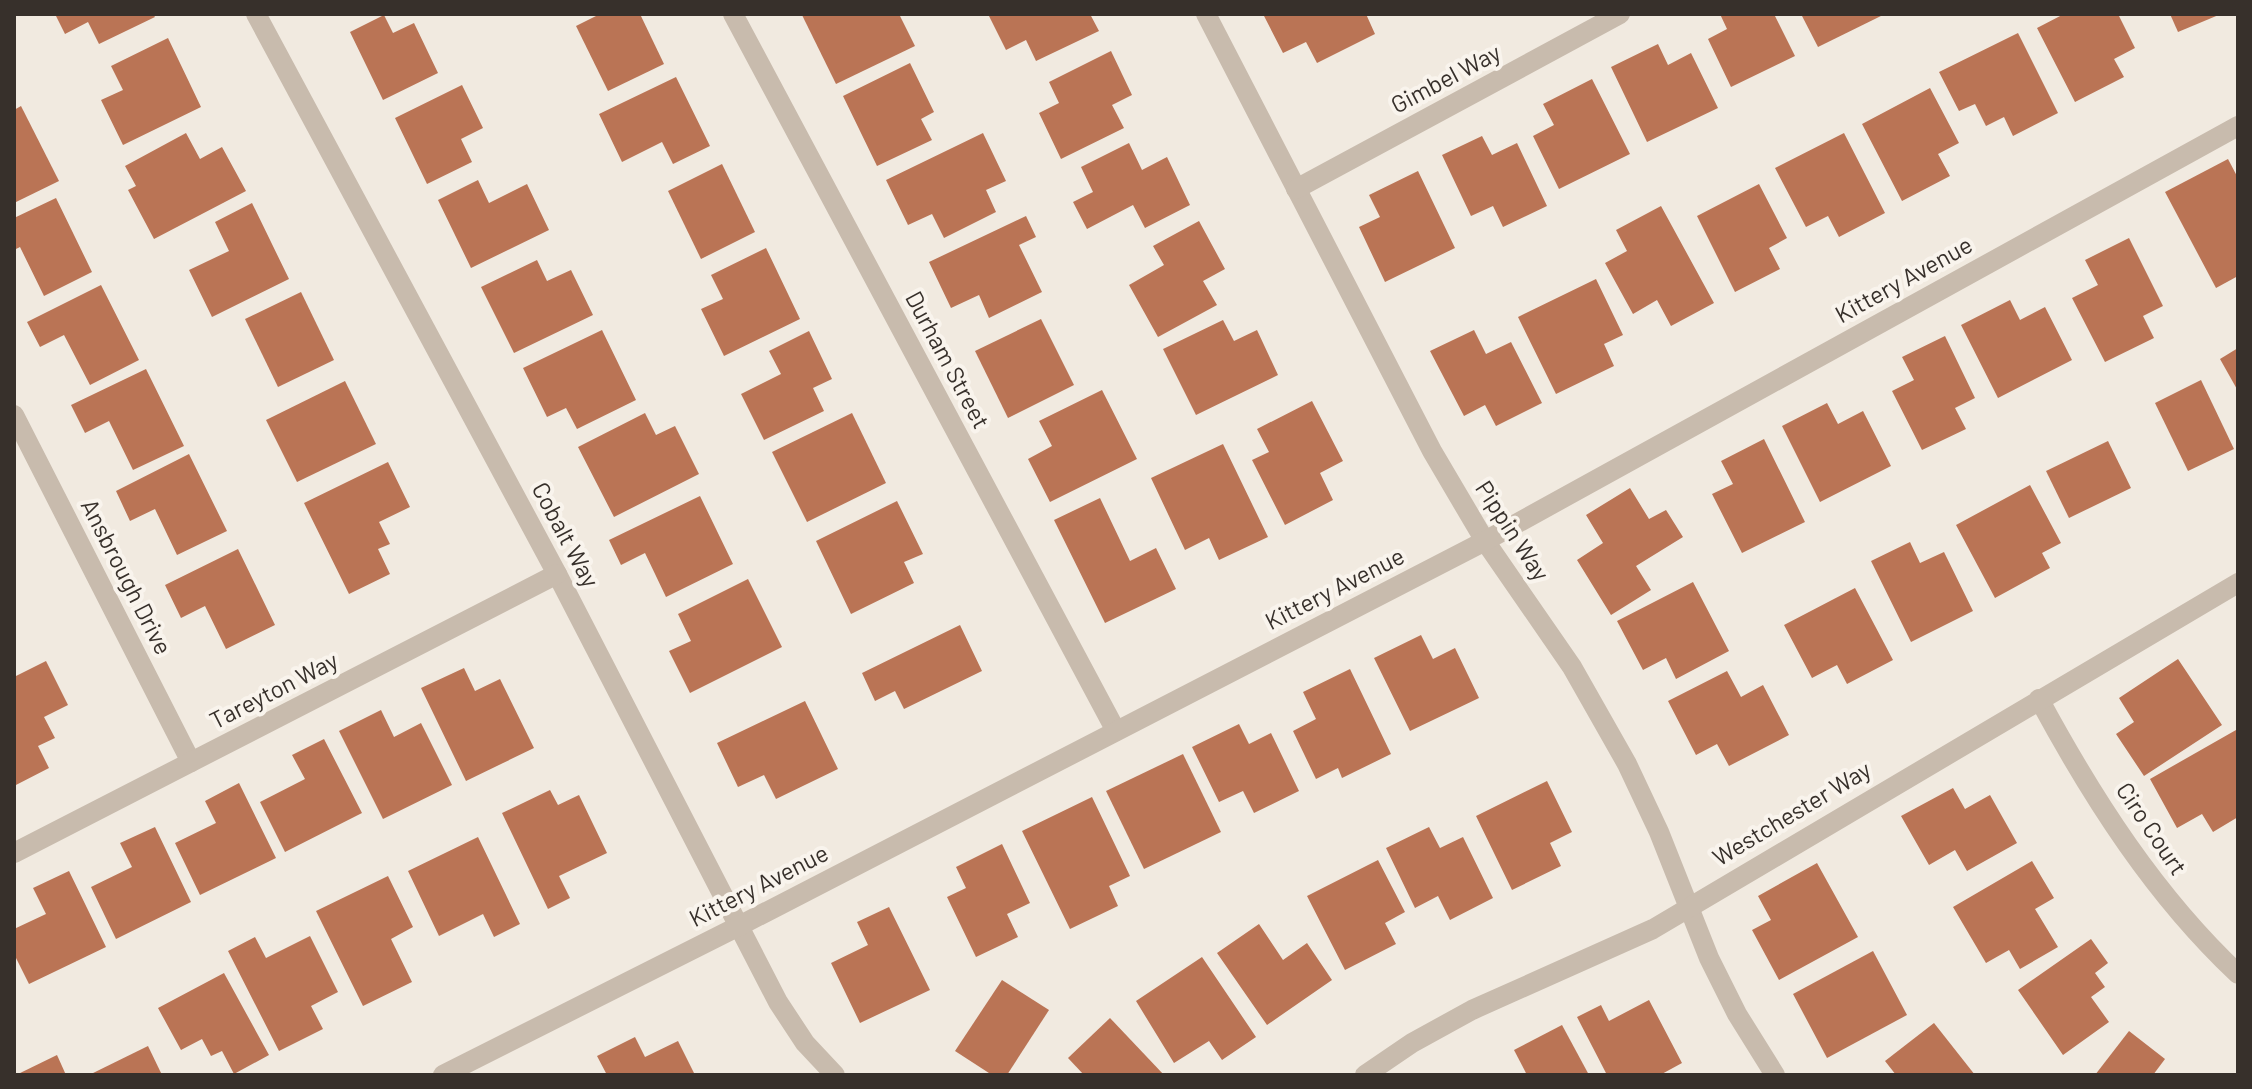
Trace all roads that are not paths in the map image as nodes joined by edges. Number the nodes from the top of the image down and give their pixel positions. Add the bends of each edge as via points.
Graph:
1 (256, 14) edge
2 (733, 14) edge
3 (1206, 14) edge
4 (1620, 14) edge
5 (2238, 126) edge
6 (1296, 189) junction
7 (14, 415) edge
8 (1485, 541) junction
9 (557, 574) junction
10 (2238, 583) edge
11 (2039, 699) junction
12 (1116, 731) junction
13 (191, 762) junction
14 (14, 853) edge
15 (1688, 906) junction
16 (739, 926) junction
17 (2238, 974) edge
18 (443, 1075) edge
19 (835, 1075) edge
20 (1365, 1075) edge
21 (1775, 1075) edge

1 - 9 street, Cobalt Way
2 - 12 street, Durham Street
3 - 6 street, Pippin Way
4 - 6 street, Gimbel Way
5 - 8 street, Kittery Avenue
6 - 8 street, Pippin Way via 1432,451
7 - 13 street, Ansbrough Drive
8 - 12 street, Kittery Avenue
8 - 15 street, Pippin Way via 1572,667 1627,764
9 - 13 street, Tareyton Way
9 - 16 street, Cobalt Way
10 - 11 street, Westchester Way
11 - 15 street, Westchester Way
11 - 17 street, Ciro Court via 2123,839 2206,944
12 - 16 street, Kittery Avenue
13 - 14 street, Tareyton Way
15 - 20 street, Westchester Way via 1653,929 1472,1010
15 - 21 street, Pippin Way via 1737,1014
16 - 18 street, Kittery Avenue
16 - 19 street, Cobalt Way via 778,1002

